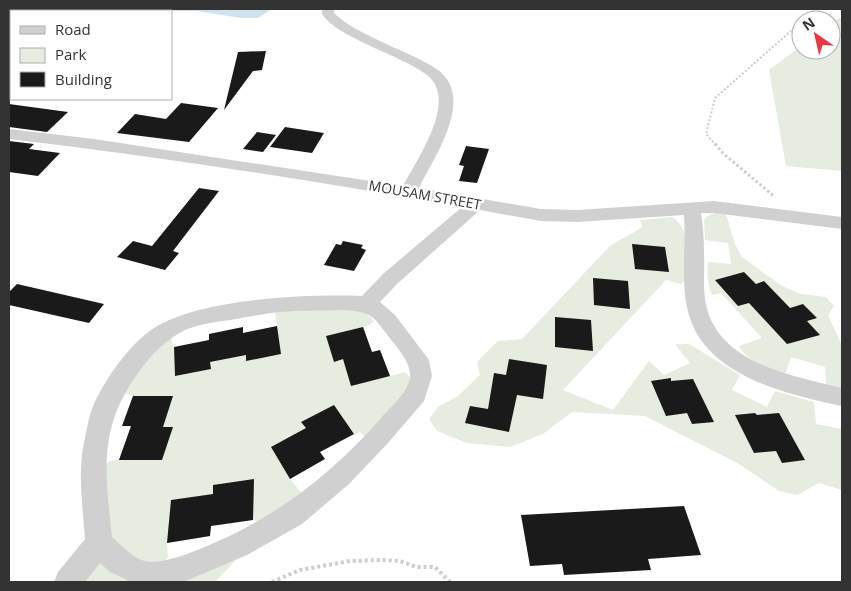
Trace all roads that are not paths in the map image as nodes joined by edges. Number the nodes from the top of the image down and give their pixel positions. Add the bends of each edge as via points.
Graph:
1 (328, 9) edge
2 (9, 134) edge
3 (409, 191) junction
4 (476, 204) junction
5 (692, 208) junction
6 (842, 223) edge
7 (367, 304) junction
8 (842, 398) edge
9 (99, 543) junction
10 (145, 579) edge
11 (68, 582) edge

1 - 3 street via 334,20 431,71 446,91 444,118
2 - 3 street, MOUSAM STREET
3 - 4 street, MOUSAM STREET
4 - 5 street, MOUSAM STREET via 540,215 577,216
4 - 7 street via 390,279
5 - 6 street, MOUSAM STREET via 740,209
5 - 8 street via 697,310 707,333 722,349 762,375
7 - 9 street via 279,305 213,315 181,323 143,349 114,388 102,414 93,482
7 - 10 street via 388,320 418,360 421,376 416,394 340,476 293,514 238,546 188,567
9 - 10 street via 120,563
9 - 11 street

